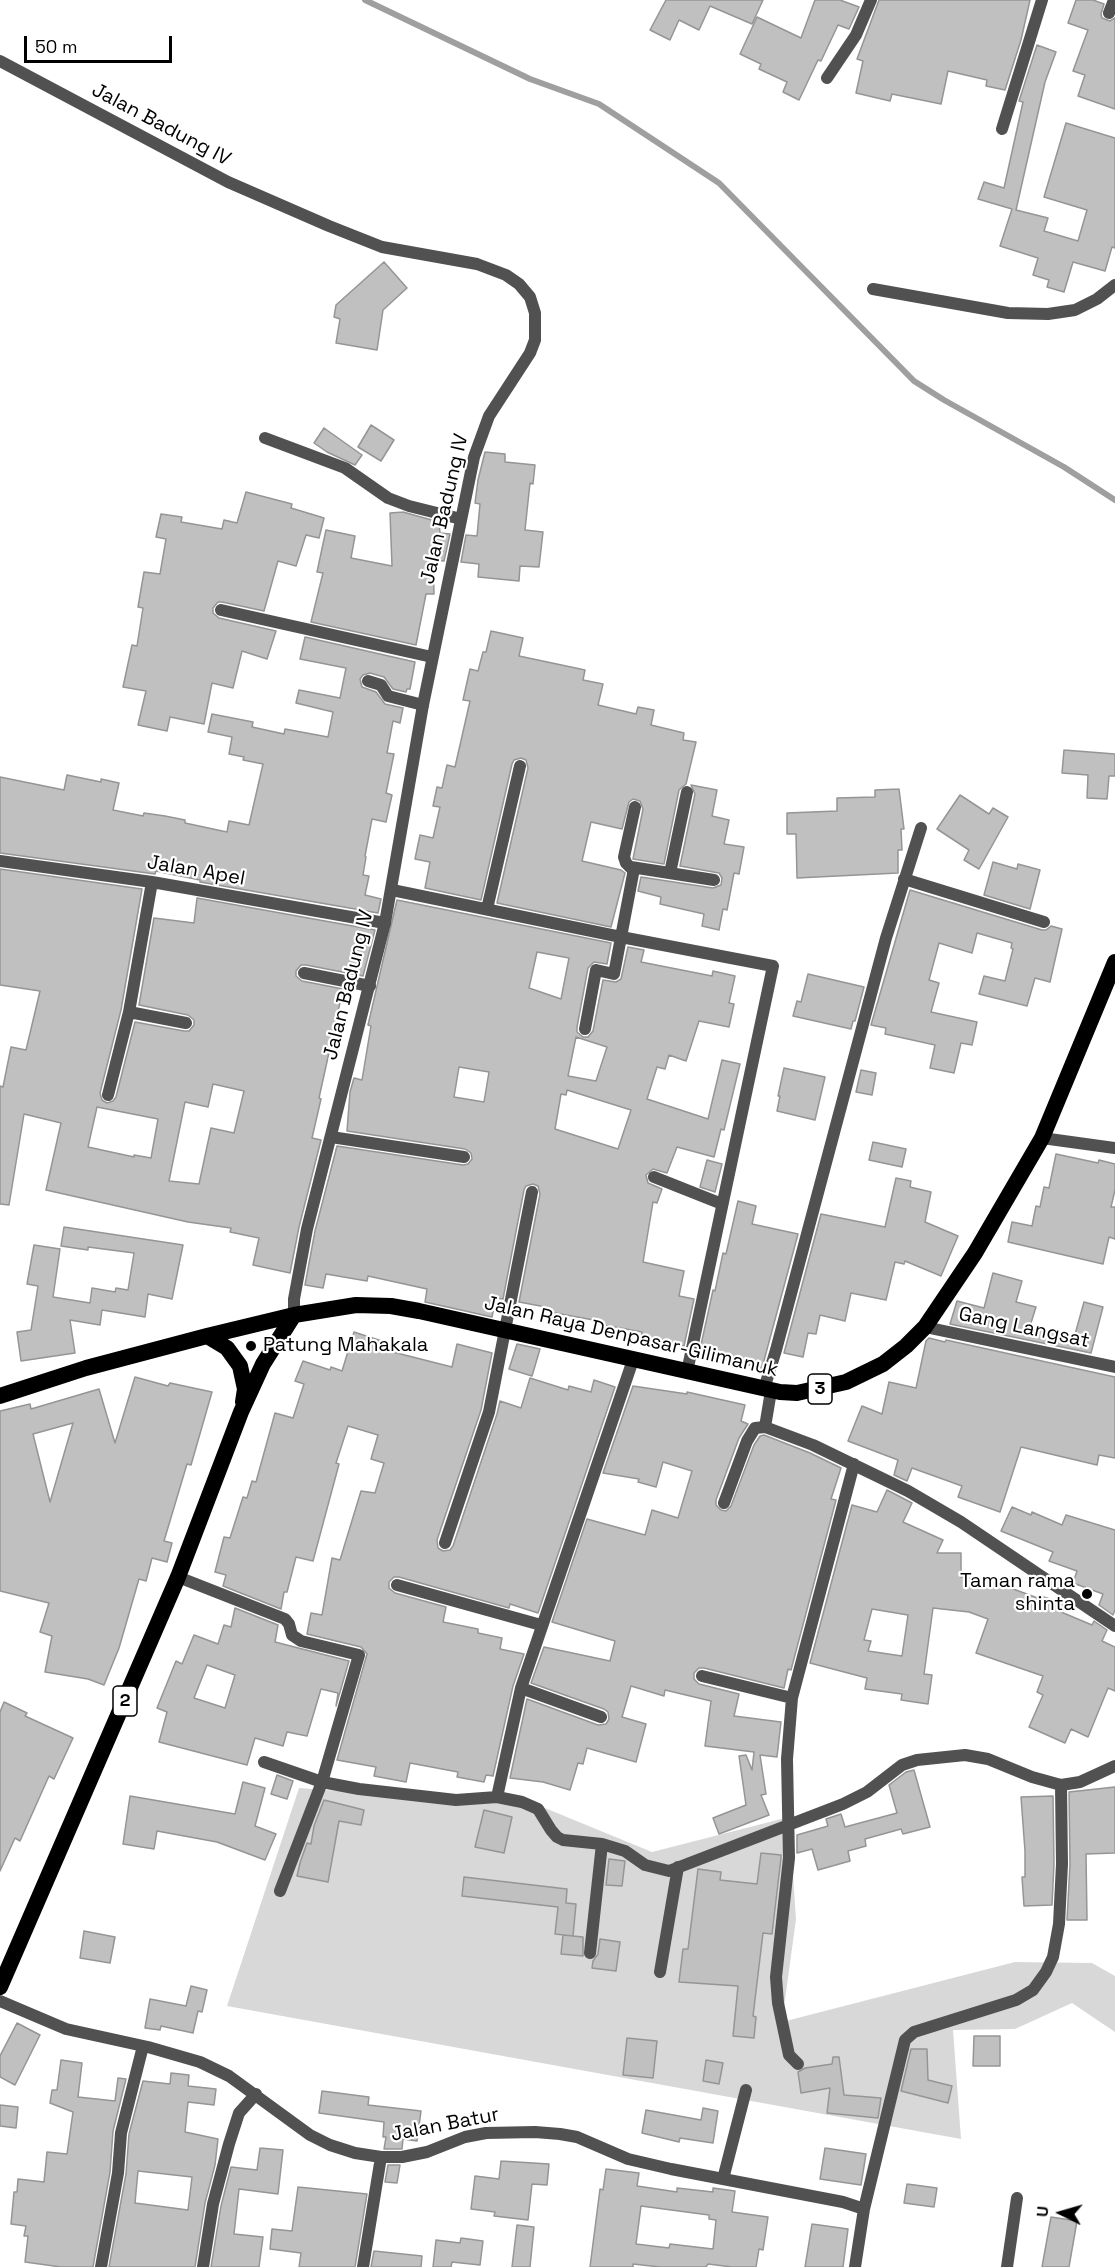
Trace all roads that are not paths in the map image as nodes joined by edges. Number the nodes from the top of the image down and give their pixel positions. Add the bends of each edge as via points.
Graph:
1 (871, 0) edge
2 (1042, 0) edge
3 (1114, 0) edge
4 (1109, 13) dead end
5 (0, 61) edge
6 (827, 78) dead end
7 (1002, 129) dead end
8 (1115, 285) edge
9 (873, 289) dead end
10 (265, 438) dead end
11 (460, 519) junction
12 (221, 610) dead end
13 (432, 657) junction
14 (368, 681) dead end
15 (423, 705) junction
16 (520, 766) dead end
17 (687, 792) dead end
18 (635, 807) dead end
19 (921, 828) dead end
20 (0, 861) edge
21 (631, 867) junction
22 (670, 873) junction
23 (904, 879) junction
24 (714, 880) dead end
25 (152, 882) junction
26 (392, 890) junction
27 (487, 909) junction
28 (1044, 922) dead end
29 (386, 923) junction
30 (621, 937) junction
31 (1115, 962) edge
32 (304, 973) dead end
33 (370, 986) junction
34 (129, 1012) junction
35 (186, 1023) dead end
36 (585, 1029) dead end
37 (108, 1095) dead end
38 (331, 1137) junction
39 (1042, 1138) junction
40 (1115, 1148) edge
41 (464, 1157) dead end
42 (654, 1178) dead end
43 (532, 1192) dead end
44 (722, 1204) junction
45 (294, 1315) junction
46 (925, 1327) junction
47 (506, 1331) junction
48 (207, 1336) junction
49 (633, 1360) junction
50 (1115, 1367) edge
51 (687, 1372) junction
52 (768, 1390) junction
53 (0, 1396) edge
54 (241, 1412) junction
55 (765, 1427) junction
56 (854, 1464) junction
57 (724, 1503) dead end
58 (445, 1543) dead end
59 (178, 1577) junction
60 (397, 1585) dead end
61 (541, 1625) junction
62 (1115, 1626) edge
63 (702, 1676) dead end
64 (520, 1688) junction
65 (792, 1698) junction
66 (601, 1717) dead end
67 (264, 1762) dead end
68 (1115, 1766) edge
69 (322, 1782) junction
70 (1061, 1785) junction
71 (496, 1797) junction
72 (788, 1826) junction
73 (602, 1844) junction
74 (678, 1867) junction
75 (280, 1891) dead end
76 (590, 1953) dead end
77 (660, 1972) dead end
78 (0, 1987) edge
79 (0, 2001) edge
80 (143, 2046) junction
81 (798, 2064) dead end
82 (746, 2090) dead end
83 (256, 2094) junction
84 (381, 2157) junction
85 (723, 2179) junction
86 (1017, 2198) dead end
87 (864, 2208) junction
88 (101, 2267) edge
89 (203, 2267) edge
90 (363, 2267) edge
91 (855, 2267) edge
92 (1007, 2267) edge

1 - 6 street via 856,35
2 - 7 street
3 - 4 street
5 - 11 street, Jalan Badung IV via 228,183 382,247 477,264 519,284 530,297 535,313 535,340 489,416 474,457
8 - 9 street via 1075,310 1048,314 1008,313
10 - 11 street via 345,468 387,498
11 - 13 street, Jalan Badung IV
12 - 13 street
13 - 15 street, Jalan Badung IV
14 - 15 street via 381,685 388,696
15 - 26 street, Jalan Badung IV
16 - 27 street
17 - 22 street
18 - 21 street via 624,857
19 - 23 street
20 - 25 street, Jalan Apel
21 - 22 street
21 - 30 street
22 - 24 street
23 - 28 street
23 - 52 street
25 - 29 street, Jalan Apel
25 - 34 street
26 - 27 street
26 - 29 street, Jalan Badung IV
27 - 30 street
29 - 33 street, Jalan Badung IV
30 - 36 street via 614,974 596,970
30 - 44 street via 772,966
31 - 39 highway, Jalan Raya Denpasar-Gilimanuk / 3
32 - 33 street
33 - 38 street, Jalan Badung IV
34 - 35 street
34 - 37 street
38 - 41 street
38 - 45 street, Jalan Badung IV via 299,1264
39 - 40 street
39 - 46 highway, Jalan Raya Denpasar-Gilimanuk / 3 via 975,1253
42 - 44 street
43 - 47 street
44 - 51 street
45 - 47 highway, Jalan Raya Denpasar-Gilimanuk / 3 via 356,1305 391,1306
45 - 48 highway, Jalan Raya Denpasar-Gilimanuk / 3
45 - 54 highway via 263,1364
46 - 50 street, Gang Langsat
46 - 52 highway, Jalan Raya Denpasar-Gilimanuk / 3 via 883,1364 846,1382 797,1393
47 - 49 highway, Jalan Raya Denpasar-Gilimanuk / 3
47 - 58 street via 489,1413
48 - 53 highway, Jalan Raya Denpasar-Gilimanuk
48 - 54 highway, 2 via 226,1348 240,1366 245,1389
49 - 51 highway, Jalan Raya Denpasar-Gilimanuk / 3
49 - 61 street
51 - 52 highway, Jalan Raya Denpasar-Gilimanuk / 3
52 - 55 street
54 - 59 highway, 2
55 - 56 street
55 - 57 street via 755,1428 747,1441
56 - 62 street via 961,1522
56 - 65 street
59 - 69 street via 285,1619 292,1635 301,1641 359,1655
59 - 78 highway, 2
60 - 61 street
61 - 64 street
63 - 65 street
64 - 66 street
64 - 71 street
65 - 72 street via 787,1759
67 - 69 street
68 - 70 street via 1080,1782
69 - 71 street via 456,1800
69 - 75 street
70 - 72 street via 966,1755 917,1760 902,1765 867,1792
70 - 87 street via 1060,1912 1053,1957 1033,1990 1016,2000 914,2032 905,2040
71 - 73 street via 538,1809 551,1830 563,1840
72 - 74 street
72 - 81 street via 787,1891 776,1977 789,2055
73 - 74 street via 625,1851 645,1865 669,1871
73 - 76 street
74 - 77 street
79 - 80 street, Jalan Batur via 66,2030
80 - 83 street, Jalan Batur via 200,2062
80 - 88 street via 121,2133
82 - 85 street
83 - 84 street, Jalan Batur via 330,2145
83 - 89 street via 239,2113 229,2144 213,2204
84 - 85 street, Jalan Batur via 427,2152 465,2137 535,2132 577,2137 628,2159
84 - 90 street
85 - 87 street, Jalan Batur
86 - 92 street
87 - 91 street

